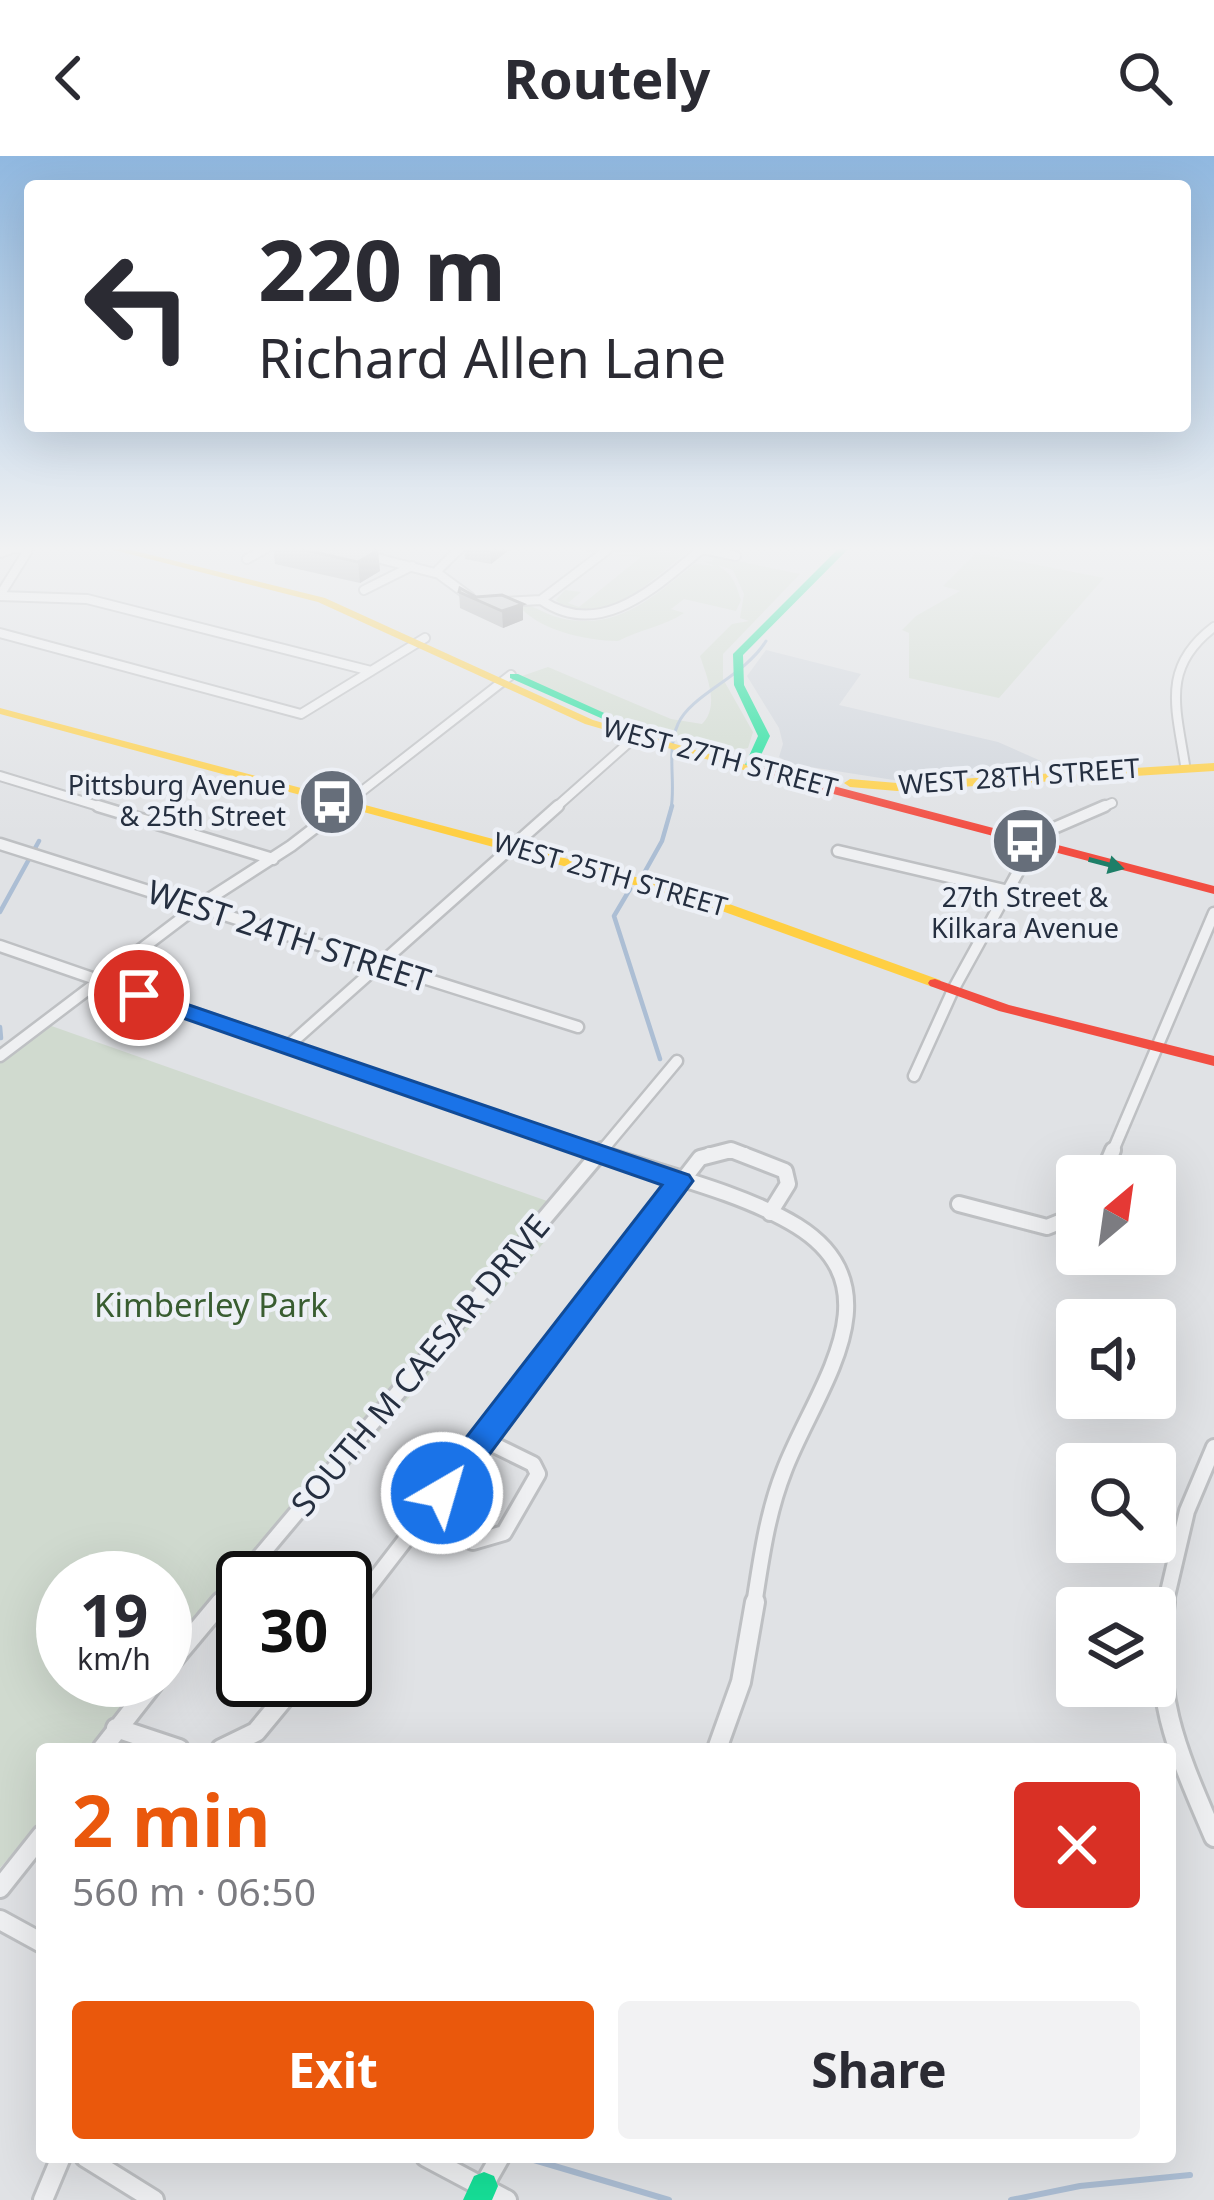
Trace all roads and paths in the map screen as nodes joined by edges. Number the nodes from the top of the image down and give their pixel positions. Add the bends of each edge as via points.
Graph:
1 (31, 641) edge
2 (254, 641) edge
3 (419, 641) edge
4 (424, 641) edge
5 (751, 641) edge
6 (1193, 641) edge
7 (371, 671) junction
8 (505, 678) junction
9 (0, 711) edge
10 (638, 734) junction
11 (752, 764) junction
12 (1185, 765) junction
13 (1214, 767) edge
14 (0, 776) edge
15 (346, 801) junction
16 (1112, 803) dead end
17 (1034, 843) junction
18 (0, 844) edge
19 (513, 848) junction
20 (838, 851) dead end
21 (273, 859) junction
22 (1214, 890) edge
23 (1009, 891) junction
24 (198, 906) junction
25 (1214, 913) edge
26 (0, 946) edge
27 (380, 965) junction
28 (98, 981) junction
29 (953, 990) junction
30 (578, 1027) dead end
31 (287, 1046) junction
32 (1159, 1048) junction
33 (0, 1056) edge
34 (677, 1061) dead end
35 (1214, 1061) edge
36 (914, 1076) dead end
37 (598, 1154) junction
38 (1111, 1155) edge
39 (680, 1181) junction
40 (959, 1204) dead end
41 (770, 1213) junction
42 (1056, 1224) edge
43 (484, 1440) junction
44 (1214, 1447) edge
45 (421, 1520) junction
46 (372, 1584) edge
47 (192, 1638) edge
48 (134, 1707) edge
49 (278, 1707) edge
50 (116, 1728) junction
51 (106, 1743) edge
52 (161, 1743) edge
53 (241, 1743) edge
54 (719, 1743) edge
55 (1175, 1743) edge
56 (1176, 1744) edge
57 (1214, 1837) edge
58 (36, 1843) edge
59 (0, 1888) edge
60 (0, 1920) edge
61 (36, 1939) edge
62 (59, 2163) edge
63 (95, 2163) edge
64 (435, 2163) edge
65 (497, 2163) edge
66 (480, 2193) edge
67 (44, 2200) edge
68 (154, 2200) edge
69 (507, 2200) edge

1 - 7 street via 302,714
2 - 7 street
3 - 7 street
4 - 8 street, WEST 27TH STREET
5 - 11 street via 738,654 736,678 765,734
6 - 12 street via 1175,678
8 - 10 street, WEST 27TH STREET
8 - 15 street
9 - 15 street, WEST 25TH STREET
10 - 11 street, WEST 27TH STREET
10 - 19 street
11 - 12 street, WEST 28TH STREET via 897,787
11 - 17 street, WEST 27TH STREET
12 - 13 street, WEST 28TH STREET
14 - 21 street
15 - 19 street, WEST 25TH STREET
15 - 21 street
16 - 17 street
17 -> 22 street, WEST 27TH STREET
17 - 23 street
18 - 24 street, WEST 24TH STREET
19 - 27 street
19 - 29 street, WEST 25TH STREET via 723,906
20 - 23 street
21 - 24 street
23 - 29 street
24 - 27 street, WEST 24TH STREET
24 - 28 street
25 - 32 street
26 - 28 street
27 - 30 street, WEST 24TH STREET
27 - 31 street
28 - 31 street
28 - 33 street
29 - 32 street, WEST 25TH STREET
29 - 36 street
31 - 37 street
32 - 35 street, WEST 25TH STREET
32 - 38 street
34 - 37 street, SOUTH M CAESAR DRIVE
37 - 39 street
37 - 47 street, SOUTH M CAESAR DRIVE
39 - 41 street
39 - 41 street via 707,1151 773,1162 788,1184
39 - 43 street
40 - 42 street
41 - 54 street via 818,1240 842,1273 849,1305 760,1547 742,1671
43 - 45 street
43 - 45 street via 538,1474 504,1533 473,1543
44 - 55 street via 1162,1606 1160,1659
45 - 46 street
48 - 50 street
49 - 53 street
50 - 51 street
50 - 52 street
56 - 57 street
58 - 59 street
60 - 61 street
62 - 67 street
63 - 68 street
64 - 66 street
65 - 66 street
66 - 69 street

